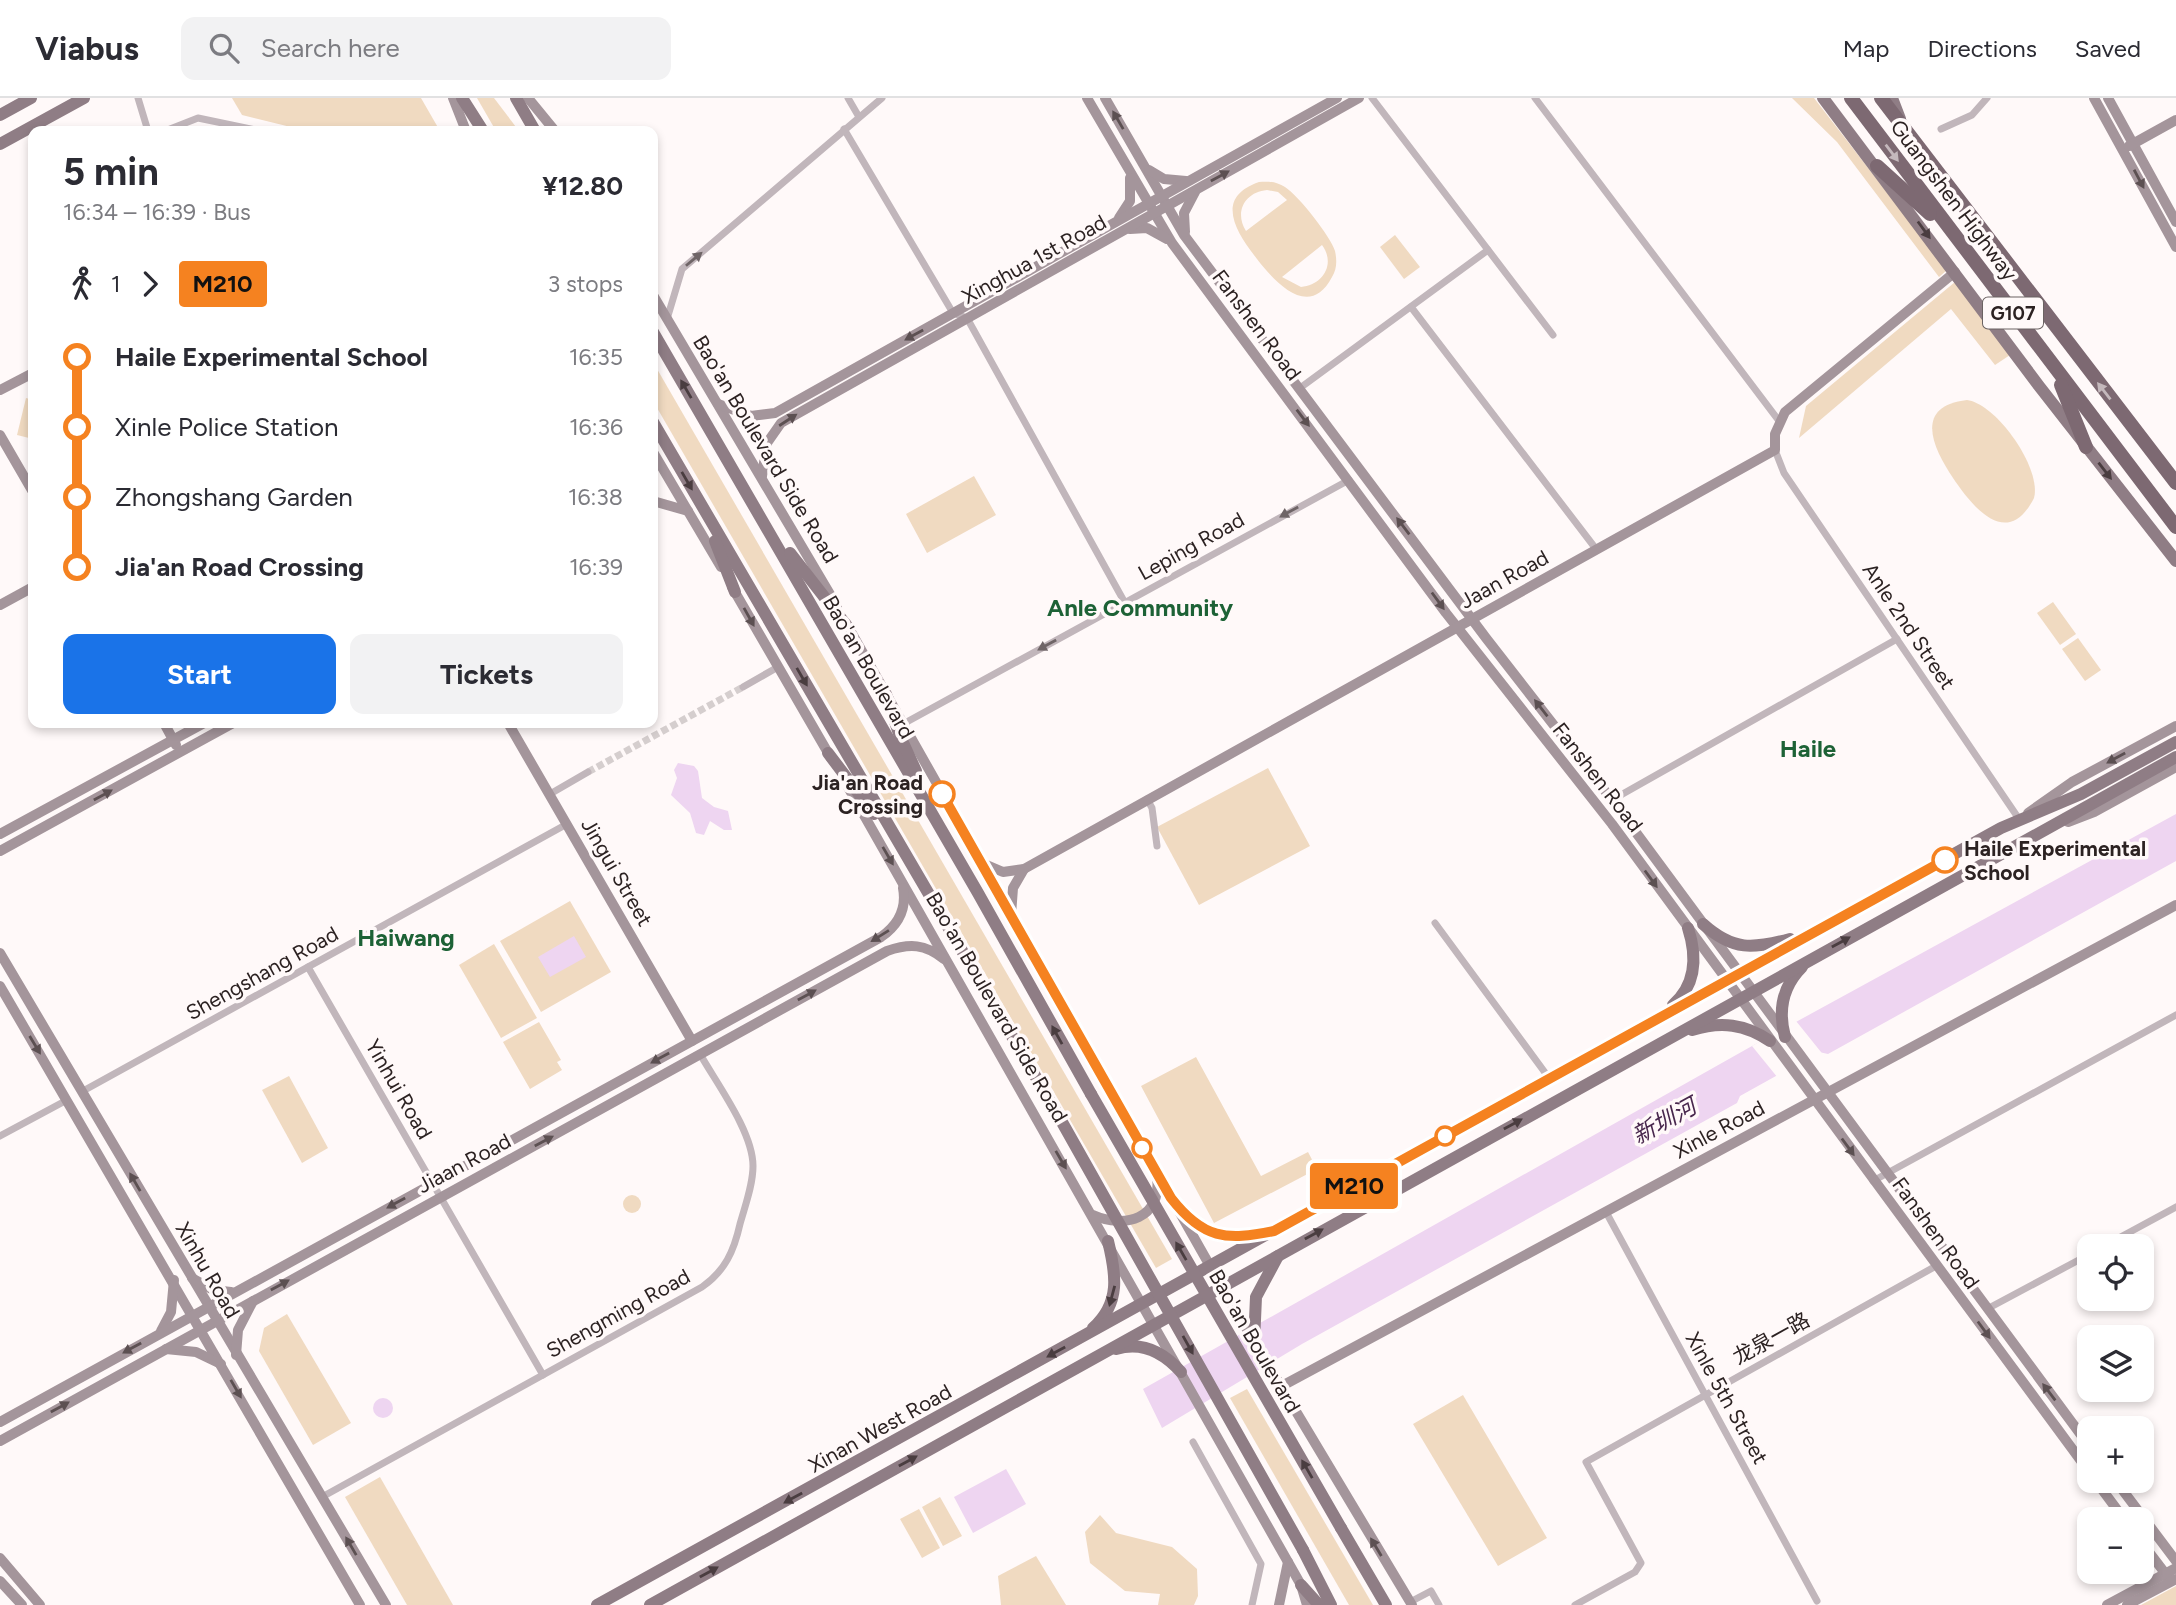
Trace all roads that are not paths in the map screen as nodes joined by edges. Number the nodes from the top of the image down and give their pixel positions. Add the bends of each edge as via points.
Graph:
1 (31, 98) edge
2 (84, 98) edge
3 (138, 98) edge
4 (453, 98) edge
5 (462, 98) edge
6 (516, 98) edge
7 (848, 98) edge
8 (882, 98) edge
9 (1087, 98) edge
10 (1105, 98) edge
11 (1337, 98) edge
12 (1359, 98) edge
13 (1372, 98) edge
14 (1535, 98) edge
15 (1823, 98) edge
16 (1851, 98) edge
17 (1881, 98) edge
18 (1892, 98) edge
19 (1987, 98) edge
20 (2094, 98) edge
21 (2108, 98) edge
22 (533, 99) edge
23 (0, 116) edge
24 (859, 117) junction
25 (2176, 120) edge
26 (33, 126) edge
27 (146, 126) edge
28 (178, 126) edge
29 (237, 126) edge
30 (464, 126) edge
31 (480, 126) edge
32 (533, 126) edge
33 (552, 126) edge
34 (28, 129) edge
35 (844, 129) junction
36 (1941, 130) dead end
37 (1906, 132) junction
38 (0, 144) edge
39 (2128, 146) junction
40 (1141, 160) junction
41 (1877, 166) junction
42 (1128, 169) junction
43 (1201, 174) junction
44 (1197, 189) junction
45 (1164, 201) junction
46 (1151, 209) junction
47 (2176, 222) edge
48 (1113, 230) junction
49 (1955, 237) junction
50 (1191, 243) junction
51 (2176, 247) edge
52 (1488, 250) junction
53 (1180, 253) junction
54 (1955, 272) junction
55 (658, 304) edge
56 (1411, 307) junction
57 (953, 313) junction
58 (967, 318) junction
59 (667, 319) junction
60 (1553, 335) dead end
61 (658, 341) edge
62 (2054, 368) junction
63 (28, 376) edge
64 (1300, 388) junction
65 (0, 390) edge
66 (717, 403) junction
67 (1779, 421) junction
68 (658, 431) edge
69 (0, 435) edge
70 (2086, 447) junction
71 (1775, 450) junction
72 (658, 460) edge
73 (762, 479) junction
74 (1349, 480) junction
75 (28, 483) edge
76 (2176, 483) edge
77 (745, 490) junction
78 (658, 502) edge
79 (699, 502) junction
80 (688, 511) junction
81 (2176, 527) edge
82 (1596, 549) junction
83 (2176, 561) edge
84 (28, 590) edge
85 (735, 592) junction
86 (1125, 603) junction
87 (0, 605) edge
88 (1472, 619) junction
89 (1457, 627) junction
90 (850, 630) junction
91 (1897, 639) junction
92 (778, 667) junction
93 (743, 687) tunnel mouth
94 (886, 694) junction
95 (903, 724) junction
96 (2176, 726) edge
97 (167, 728) edge
98 (195, 728) edge
99 (224, 728) edge
100 (511, 728) edge
101 (173, 740) junction
102 (2176, 742) edge
103 (180, 752) junction
104 (828, 752) junction
105 (2176, 757) edge
106 (2176, 767) edge
107 (588, 772) tunnel mouth
108 (550, 794) junction
109 (1147, 799) junction
110 (1612, 800) junction
111 (55, 804) junction
112 (62, 817) junction
113 (2019, 819) junction
114 (567, 824) junction
115 (0, 835) edge
116 (2032, 836) junction
117 (946, 838) junction
118 (1157, 846) dead end
119 (3, 851) edge
120 (908, 860) junction
121 (980, 861) junction
122 (1024, 869) junction
123 (901, 878) junction
124 (2176, 905) edge
125 (1011, 916) junction
126 (1435, 923) dead end
127 (1703, 924) junction
128 (1688, 928) junction
129 (1810, 933) junction
130 (0, 953) edge
131 (1809, 960) junction
132 (949, 962) junction
133 (308, 967) junction
134 (1738, 973) junction
135 (1725, 980) junction
136 (0, 986) edge
137 (1751, 992) junction
138 (26, 996) junction
139 (1739, 999) junction
140 (11, 1004) junction
141 (752, 1007) junction
142 (2176, 1015) edge
143 (1660, 1016) junction
144 (1776, 1016) junction
145 (761, 1020) junction
146 (1753, 1027) junction
147 (1671, 1036) junction
148 (1785, 1037) joint
149 (692, 1041) junction
150 (1770, 1041) joint
151 (699, 1054) junction
152 (1549, 1078) junction
153 (1823, 1088) junction
154 (83, 1091) junction
155 (1811, 1096) junction
156 (67, 1100) junction
157 (0, 1136) edge
158 (1886, 1173) junction
159 (1157, 1174) junction
160 (1873, 1181) junction
161 (433, 1183) junction
162 (441, 1197) junction
163 (1171, 1198) junction
164 (2176, 1207) edge
165 (150, 1208) junction
166 (1606, 1212) junction
167 (135, 1215) junction
168 (1093, 1215) junction
169 (1274, 1231) junction
170 (2126, 1234) edge
171 (1108, 1241) junction
172 (1280, 1253) junction
173 (2077, 1261) edge
174 (1210, 1266) junction
175 (1936, 1266) junction
176 (188, 1275) junction
177 (174, 1280) junction
178 (1221, 1286) junction
179 (241, 1289) junction
180 (254, 1299) junction
181 (1143, 1304) junction
182 (207, 1307) junction
183 (1987, 1309) junction
184 (193, 1314) junction
185 (1247, 1320) junction
186 (215, 1321) junction
187 (1154, 1323) junction
188 (201, 1328) junction
189 (159, 1333) junction
190 (1079, 1340) junction
191 (1254, 1343) joint
192 (164, 1349) junction
193 (237, 1357) junction
194 (1092, 1357) junction
195 (222, 1365) junction
196 (99, 1367) junction
197 (1181, 1372) junction
198 (543, 1374) junction
199 (109, 1380) junction
200 (1280, 1387) junction
201 (1705, 1395) junction
202 (0, 1422) edge
203 (2077, 1430) edge
204 (0, 1441) edge
205 (1194, 1442) dead end
206 (2077, 1456) edge
207 (2125, 1493) edge
208 (323, 1497) junction
209 (2154, 1557) edge
210 (0, 1558) edge
211 (2176, 1561) edge
212 (1288, 1562) junction
213 (2176, 1568) edge
214 (2171, 1578) edge
215 (0, 1581) edge
216 (1301, 1585) junction
217 (1817, 1601) dead end
218 (599, 1604) edge
219 (1411, 1604) edge
220 (22, 1605) edge
221 (40, 1605) edge
222 (360, 1605) edge
223 (386, 1605) edge
224 (650, 1605) edge
225 (1252, 1605) edge
226 (1279, 1605) edge
227 (1307, 1605) edge
228 (1319, 1605) edge
229 (1331, 1605) edge
230 (1386, 1605) edge
231 (1438, 1605) edge
232 (1575, 1605) edge
233 (2107, 1605) edge
234 (2127, 1605) edge

1 - 23 main road
2 - 26 main road
3 - 27 street
4 - 30 main road
5 - 31 main road
6 - 32 main road
7 - 24 street
8 - 24 street
9 - 42 main road, Fanshen Road
40 -> 10 main road, Fanshen Road
11 - 43 main road, Xinghua 1st Road
44 -> 12 main road, Xinghua 1st Road
13 - 52 street
14 - 67 street
15 - 41 main road
16 -> 49 highway, Guangshen Highway / G107
17 - 37 highway, Guangshen Highway / G107
18 - 37 main road
19 - 36 street via 1972,115
20 - 39 main road
21 - 39 main road
22 - 33 main road
24 - 35 street
25 - 39 main road
28 - 29 street via 198,118
34 - 38 main road
35 - 57 street
59 -> 35 street via 682,269
76 -> 37 highway, Guangshen Highway / G107
39 - 47 main road
39 -> 51 main road
40 - 43 main road via 1164,180 1180,181
40 - 45 main road, Fanshen Road
41 - 49 highway
41 -> 54 main road
42 - 46 main road, Fanshen Road
42 - 48 main road via 1130,201
43 - 45 main road, Xinghua 1st Road
44 - 45 main road, Xinghua 1st Road
44 - 50 main road via 1184,214 1184,230
45 - 46 main road, Xinghua 1st Road
45 - 50 main road, Fanshen Road
46 - 48 main road, Xinghua 1st Road
46 - 53 main road, Fanshen Road
48 - 53 main road via 1147,228 1161,234
48 - 57 main road, Xinghua 1st Road
48 - 58 main road, Xinghua 1st Road
49 - 62 highway, Guangshen Highway / G107
50 - 64 main road, Fanshen Road
52 - 56 street
52 - 60 street
53 -> 74 main road, Fanshen Road
54 - 67 main road
54 - 70 main road
55 - 59 main road, Bao'an Boulevard Side Road
56 - 64 street
56 - 82 street
57 - 58 street
57 -> 66 main road, Xinghua 1st Road via 775,413 751,416
73 -> 58 main road, Xinghua 1st Road via 766,443 780,423
58 - 86 street
59 - 66 main road, Bao'an Boulevard Side Road
77 -> 61 main road, Bao'an Boulevard
62 - 70 highway
62 - 81 highway, Guangshen Highway / G107
63 - 65 main road
88 -> 64 main road, Fanshen Road
66 - 73 main road, Bao'an Boulevard Side Road
67 - 71 main road
68 -> 79 main road
69 - 75 main road
70 -> 83 main road
71 - 82 main road, Jaan Road
71 - 91 street, Anle 2nd Street via 1784,474
72 - 80 main road, Bao'an Boulevard Side Road
73 - 90 main road, Bao'an Boulevard Side Road
74 -> 86 street, Leping Road
74 -> 89 main road, Fanshen Road
77 - 90 main road
77 - 117 main road, Bao'an Boulevard
78 - 80 main road
79 - 85 main road
79 -> 120 main road
80 - 85 main road, Bao'an Boulevard Side Road
82 - 88 main road, Jaan Road
84 - 87 main road
85 -> 92 main road, Bao'an Boulevard Side Road
86 -> 95 street, Leping Road
88 - 89 main road, Jaan Road
110 -> 88 main road, Fanshen Road
89 - 109 main road, Jaan Road
89 -> 128 main road, Fanshen Road
90 - 94 main road, Bao'an Boulevard Side Road
91 - 110 street
91 - 113 street, Anle 2nd Street
92 - 93 street
92 - 104 main road, Bao'an Boulevard Side Road
94 - 95 main road, Bao'an Boulevard Side Road
94 - 117 main road
95 - 121 main road, Bao'an Boulevard Side Road
96 -> 113 main road via 2073,782
97 - 101 main road
98 - 101 main road
99 - 103 main road
100 - 108 main road, Jingui Street
101 - 103 main road
101 - 111 main road
102 - 113 main road via 2081,794
112 -> 103 main road
104 - 120 main road
104 -> 123 main road, Bao'an Boulevard Side Road
105 - 116 main road
106 - 116 main road via 2094,812
107 - 108 street
108 - 114 main road, Jingui Street
109 - 118 street via 1153,808
109 - 122 main road, Jaan Road
110 - 127 main road, Fanshen Road
111 - 112 main road via 53,814
111 - 115 main road
112 - 119 main road
113 - 129 main road
114 - 133 street, Shengshang Road
114 - 149 main road, Jingui Street
131 -> 116 main road
230 -> 117 main road, Bao'an Boulevard, bridge
120 -> 229 main road, bridge via 1058,1115
121 - 122 main road via 995,871
121 - 125 main road, Bao'an Boulevard Side Road
122 - 125 main road via 1013,888
123 - 132 main road, Bao'an Boulevard Side Road
123 -> 141 main road, Jiaan Road via 902,911 891,930
124 - 153 main road, Xinle Road
125 - 159 main road, Bao'an Boulevard Side Road
126 - 152 street
127 - 129 main road via 1718,938 1742,946
127 - 134 main road, Fanshen Road
128 - 135 main road, Fanshen Road
128 - 143 main road via 1695,950 1692,974 1678,1000
129 - 134 main road, Xinan West Road
130 - 138 main road, Xinhu Road
131 - 137 main road
131 - 144 main road via 1791,981
145 -> 132 main road, Jiaan Road via 900,946 922,946
132 -> 168 main road, Bao'an Boulevard Side Road
133 - 154 street, Shengshang Road
133 - 161 street, Yinhui Road
134 - 135 main road, Xinan West Road
134 - 137 main road, Fanshen Road
135 - 139 main road, Fanshen Road
135 - 143 main road, Xinan West Road
136 - 140 main road, Xinhu Road
137 - 139 main road
137 - 144 main road, Fanshen Road
138 - 140 main road via 14,993
138 - 154 main road, Xinhu Road
139 - 146 main road, Fanshen Road
139 - 147 main road
140 -> 156 main road, Xinhu Road
141 - 145 main road via 764,1009
141 - 149 main road, Jiaan Road
142 - 158 street
143 - 152 main road, Xinan West Road
144 - 148 main road
145 - 151 main road, Jiaan Road
146 - 147 main road via 1713,1025
146 - 150 main road
172 -> 147 main road, Xinan West Road
148 - 153 main road, Fanshen Road
149 -> 161 main road, Jiaan Road
150 - 155 main road, Fanshen Road
162 -> 151 main road, Jiaan Road
151 - 198 street, Shengming Road via 752,1153 751,1182 730,1257 702,1287
152 - 169 main road, Xinan West Road
153 - 155 main road, Xinle Road
153 - 158 main road, Fanshen Road
165 -> 154 main road, Xinhu Road
155 -> 160 main road, Fanshen Road
155 - 166 main road, Xinle Road
156 - 157 street
156 - 167 main road, Xinhu Road
158 - 160 street
158 - 183 main road, Fanshen Road
159 - 163 main road, Bao'an Boulevard Side Road
159 - 168 main road via 1157,1195 1139,1217 1120,1223
160 - 175 main road, Fanshen Road
161 - 162 street, Yinhui Road
161 -> 179 main road, Jiaan Road
180 -> 162 main road, Jiaan Road
162 - 198 street, Yinhui Road
163 - 169 main road via 1190,1221 1214,1234 1238,1237
163 - 174 main road, Bao'an Boulevard Side Road
164 - 170 street
165 - 167 main road via 147,1219
165 - 176 main road, Xinhu Road
166 - 200 main road, Xinle Road
166 - 201 street, Xinle 5th Street
167 - 177 main road, Xinhu Road
168 - 171 main road, Bao'an Boulevard Side Road
169 - 174 main road, Xinan West Road
171 - 181 main road, Bao'an Boulevard Side Road
171 -> 190 main road via 1114,1295 1097,1324
172 - 178 main road, Xinan West Road
172 - 185 main road via 1259,1287
173 - 183 street
174 - 178 main road, Bao'an Boulevard Side Road
174 - 181 main road, Xinan West Road
175 - 201 street, 龙泉一路
175 -> 206 main road, Fanshen Road
176 - 179 main road via 223,1293
176 - 182 main road, Xinhu Road
177 - 184 main road, Xinhu Road
177 - 189 main road via 171,1312
178 - 185 main road, Bao'an Boulevard Side Road
178 - 187 main road, Xinan West Road
179 - 182 main road, Jiaan Road
180 - 186 main road, Jiaan Road
180 - 193 main road via 238,1330
181 - 187 main road, Bao'an Boulevard Side Road
181 - 190 main road, Xinan West Road
182 - 184 main road, Jiaan Road
182 - 186 main road, Xinhu Road
203 -> 183 main road, Fanshen Road
184 - 188 main road, Xinhu Road
184 - 189 main road, Jiaan Road
185 - 191 main road
186 - 188 main road, Jiaan Road
186 - 193 main road, Xinhu Road
187 - 194 main road, Xinan West Road
187 - 197 main road, Bao'an Boulevard Side Road
188 - 192 main road, Jiaan Road
188 - 195 main road, Xinhu Road
189 -> 196 main road, Jiaan Road
190 -> 218 main road, Xinan West Road
191 - 200 main road
192 - 195 main road via 196,1352
192 - 199 main road, Jiaan Road
193 - 208 main road, Xinhu Road
194 - 197 main road via 1122,1347 1140,1347 1163,1355
224 -> 194 main road, Xinan West Road
195 -> 222 main road, Xinhu Road
196 - 199 main road via 111,1369
196 - 202 main road, Jiaan Road
197 - 212 main road, Bao'an Boulevard Side Road
198 - 208 street, Shengming Road
204 -> 199 main road, Jiaan Road
219 -> 200 main road
201 - 217 street, Xinle 5th Street
201 - 232 street, 龙泉一路 via 1586,1462 1641,1563 1635,1572
205 - 225 street via 1261,1564
207 - 211 main road
223 -> 208 main road, Xinhu Road
209 - 214 main road
210 - 221 main road
212 - 216 main road, Bao'an Boulevard Side Road
212 - 226 main road
213 - 214 main road
214 - 233 main road
214 - 234 main road
215 - 220 main road
216 - 227 main road, Bao'an Boulevard Side Road
216 - 228 main road
219 - 231 street via 1431,1591

